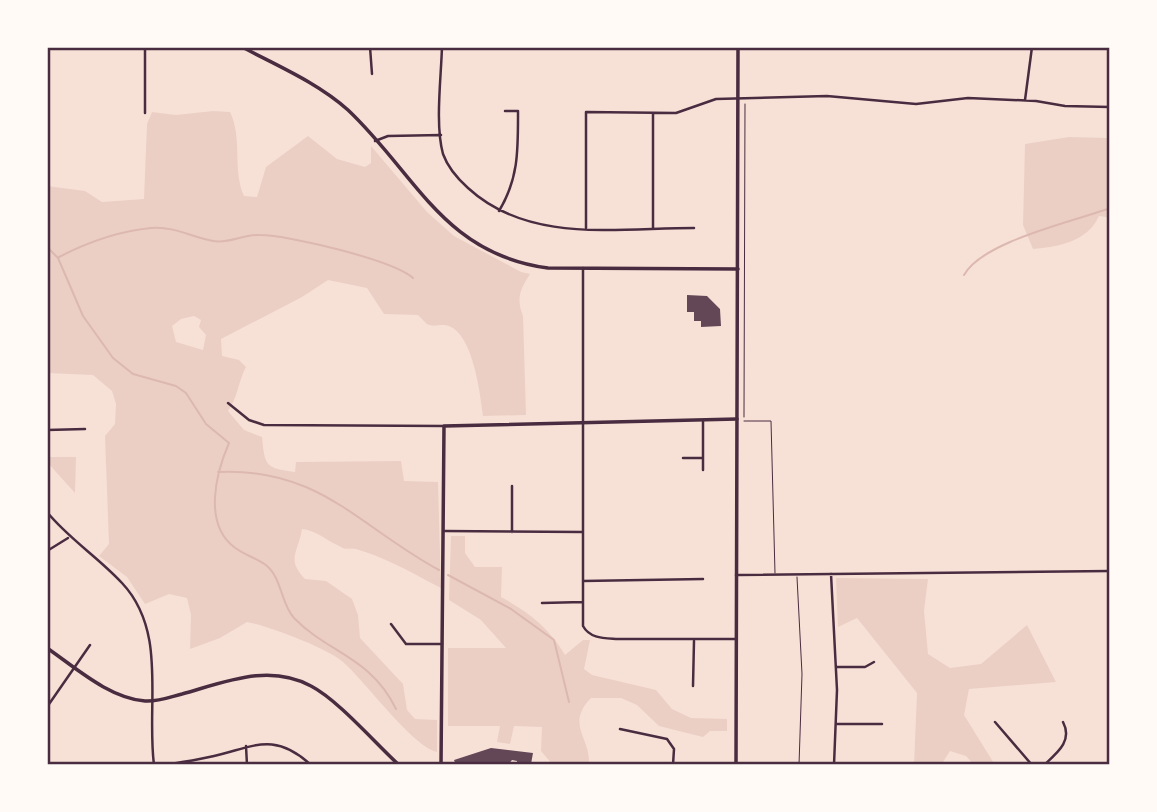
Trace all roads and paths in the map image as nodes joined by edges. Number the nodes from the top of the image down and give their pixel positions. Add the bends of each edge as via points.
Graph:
1 (145, 47) edge
2 (242, 47) edge
3 (370, 47) edge
4 (442, 47) edge
5 (738, 47) edge
6 (1031, 47) edge
7 (372, 74) dead end
8 (739, 99) junction
9 (1025, 100) junction
10 (745, 104) dead end
11 (1110, 107) edge
12 (505, 111) dead end
13 (145, 113) dead end
14 (653, 113) junction
15 (441, 135) junction
16 (375, 141) junction
17 (499, 211) junction
18 (586, 228) junction
19 (653, 228) junction
20 (694, 228) dead end
21 (583, 268) junction
22 (738, 269) junction
23 (228, 403) dead end
24 (703, 419) junction
25 (737, 419) junction
26 (744, 421) joint
27 (583, 422) junction
28 (443, 425) junction
29 (85, 429) dead end
30 (47, 430) edge
31 (683, 458) dead end
32 (703, 458) junction
33 (703, 470) dead end
34 (512, 486) dead end
35 (47, 512) edge
36 (444, 531) junction
37 (582, 532) junction
38 (512, 533) junction
39 (69, 537) junction
40 (47, 551) edge
41 (1110, 571) edge
42 (736, 575) junction
43 (775, 575) junction
44 (797, 575) junction
45 (831, 575) junction
46 (703, 579) dead end
47 (583, 581) junction
48 (583, 602) junction
49 (542, 603) dead end
50 (391, 624) dead end
51 (694, 639) junction
52 (736, 639) junction
53 (442, 644) junction
54 (90, 645) dead end
55 (47, 648) edge
56 (874, 662) dead end
57 (75, 667) junction
58 (836, 667) junction
59 (693, 686) dead end
60 (151, 701) junction
61 (47, 707) edge
62 (995, 722) dead end
63 (1063, 722) dead end
64 (836, 724) junction
65 (882, 724) dead end
66 (620, 729) dead end
67 (246, 746) junction
68 (154, 765) edge
69 (165, 765) edge
70 (247, 765) edge
71 (311, 765) edge
72 (398, 765) edge
73 (441, 765) edge
74 (673, 765) edge
75 (736, 765) edge
76 (799, 765) edge
77 (834, 765) edge
78 (1032, 765) edge
79 (1044, 765) edge

1 - 13 street
2 - 16 street via 336,101
3 - 7 street
4 - 15 street
5 - 8 street
6 - 9 street
8 - 9 street via 827,96 916,104 963,98
8 - 14 street via 713,100 681,112
8 - 22 street
9 - 11 street
10 - 26 path
12 - 17 street via 518,111 518,163
14 - 18 street via 586,112
14 - 19 street
15 - 16 street via 388,136
15 - 17 street via 446,160 462,183
16 - 21 street via 430,206 477,244 531,265
17 - 18 street via 535,225
18 - 19 street
19 - 20 street
21 - 22 street
21 - 27 street
22 - 25 street
23 - 28 street via 264,425
24 - 25 street
24 - 27 street
24 - 32 street
25 - 42 street
26 - 43 lane via 771,421
27 - 28 street
27 - 37 street
28 - 36 street
29 - 30 street
31 - 32 street
32 - 33 street
34 - 38 street
35 - 39 street
36 - 38 street
36 - 53 street
37 - 38 street
37 - 47 street
39 - 40 street
39 - 60 street via 122,583 145,619
41 - 45 street
42 - 43 street
42 - 52 street
43 - 44 street
44 - 45 street
44 - 76 lane via 802,674
45 - 58 street
46 - 47 street
47 - 48 street
48 - 49 street
48 - 51 street via 586,632 618,639
50 - 53 street via 406,644
51 - 52 street
51 - 59 street
52 - 75 street
53 - 73 street
54 - 57 street
55 - 57 street
56 - 58 street via 865,667
57 - 60 street via 118,694
57 - 61 street
58 - 64 street
60 - 68 street
60 - 72 street via 252,675 293,678 324,695
62 - 78 street
63 - 79 street via 1066,740
64 - 65 street
64 - 77 street
66 - 74 street via 671,742
67 - 69 street
67 - 70 street
67 - 71 street via 286,748

